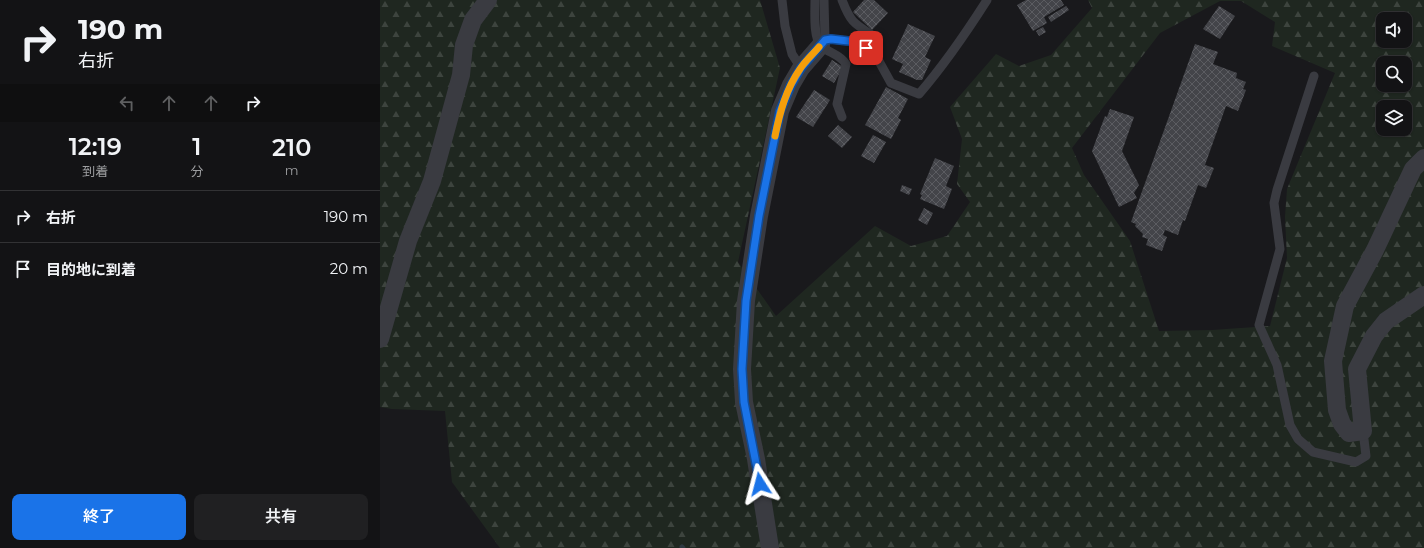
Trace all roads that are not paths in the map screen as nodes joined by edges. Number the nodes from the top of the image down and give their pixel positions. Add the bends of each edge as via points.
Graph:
1 (488, 0) edge
2 (782, 0) edge
3 (815, 0) edge
4 (824, 0) edge
5 (842, 0) edge
6 (987, 0) edge
7 (872, 35) dead end
8 (823, 43) junction
9 (801, 68) junction
10 (1314, 76) dead end
11 (842, 117) dead end
12 (1424, 158) edge
13 (1424, 295) edge
14 (380, 339) edge
15 (1363, 431) junction
16 (770, 548) edge

1 - 14 street via 473,20 464,45 461,75 432,181 408,241
2 - 9 lane via 792,54
3 - 8 lane via 817,40
4 - 8 lane
5 - 7 lane via 852,22
6 - 8 lane via 968,30 919,94 892,83 875,54 857,42 831,39
8 - 9 street
8 - 11 lane via 846,64 837,104
9 - 16 street via 780,111 759,216 746,301 742,369 744,402
10 - 15 lane via 1274,203 1280,249 1259,325 1277,365 1290,425 1298,439 1313,452 1356,462 1366,456
12 - 15 street via 1412,169 1375,250 1345,306 1333,361 1337,410 1342,424 1349,433
13 - 15 street via 1386,321 1374,336 1357,369

